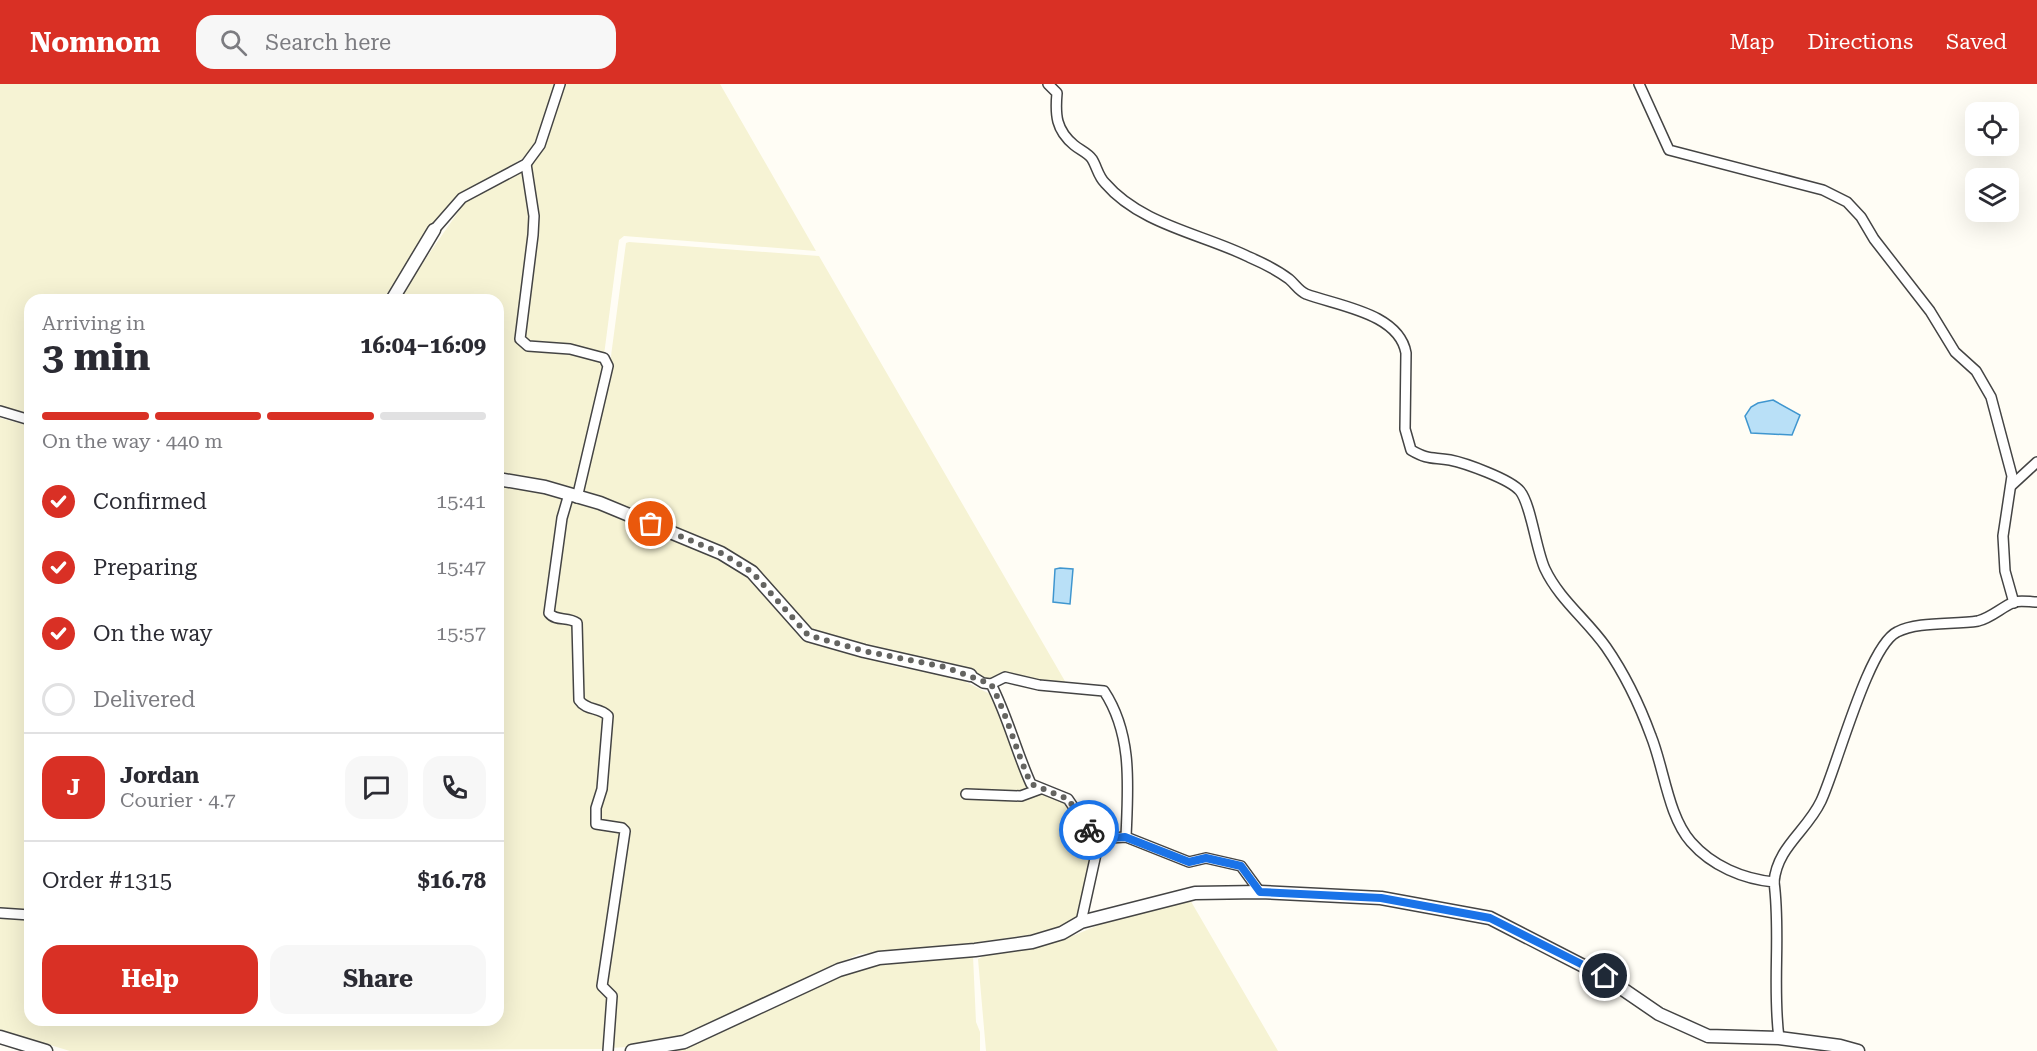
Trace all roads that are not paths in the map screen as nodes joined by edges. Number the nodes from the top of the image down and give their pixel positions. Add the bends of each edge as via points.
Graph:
1 (560, 84) edge
2 (1048, 84) edge
3 (1639, 84) edge
4 (526, 164) junction
5 (434, 230) joint
6 (396, 294) edge
7 (0, 411) edge
8 (24, 418) edge
9 (2037, 462) edge
10 (504, 480) edge
11 (2012, 484) junction
12 (573, 496) junction
13 (2037, 602) edge
14 (2014, 603) junction
15 (970, 675) joint
16 (991, 684) junction
17 (1040, 789) junction
18 (966, 794) dead end
19 (1125, 837) junction
20 (1095, 839) junction
21 (1774, 882) junction
22 (1260, 892) junction
23 (0, 913) edge
24 (24, 915) edge
25 (1081, 922) junction
26 (0, 1037) edge
27 (1779, 1038) junction
28 (46, 1051) edge
29 (608, 1051) edge
30 (632, 1051) edge
31 (1858, 1051) edge

1 - 4 street via 540,145
2 - 21 street via 1057,93 1055,113 1061,132 1092,159 1100,177 1114,193 1183,232 1263,263 1303,292 1378,319 1397,333 1404,341 1406,353 1405,429 1411,450 1431,460 1450,460 1490,475 1521,492 1545,569 1607,648 1651,736 1671,802 1689,839 1727,869
3 - 11 street via 1669,150 1823,190 1847,202 1930,311 1955,352 1976,371 1991,397
4 - 5 street via 462,198
4 - 12 street via 534,216 520,339 528,346 570,349 604,358 608,366
5 - 6 street
7 - 8 street
9 - 11 street
10 - 12 street
11 - 14 street via 2003,536 2005,571
12 - 15 street via 600,503 721,553 752,572 808,635
12 - 29 street via 562,518 549,613 554,618 577,623 579,700 608,716 596,824 625,831 602,986 612,996
13 - 14 street
14 - 21 street via 1980,621 1897,631 1886,640 1855,705 1816,812 1784,850
15 - 16 street
16 - 17 street via 1009,721 1027,776
16 - 19 street via 1005,677 1039,685 1104,691 1114,706 1129,771
17 - 18 street via 1021,796
17 - 20 street via 1068,799
19 - 20 street
19 - 22 street via 1189,862 1206,858 1241,866
20 - 25 street via 1096,854
21 - 27 street via 1778,909 1775,1006
22 - 25 street via 1195,892
22 - 27 street via 1381,898 1490,918 1605,976 1659,1014 1708,1036
23 - 24 street
25 - 30 street via 1062,933 1032,942 975,951 879,958 838,970 684,1042
26 - 28 street
27 - 31 street

